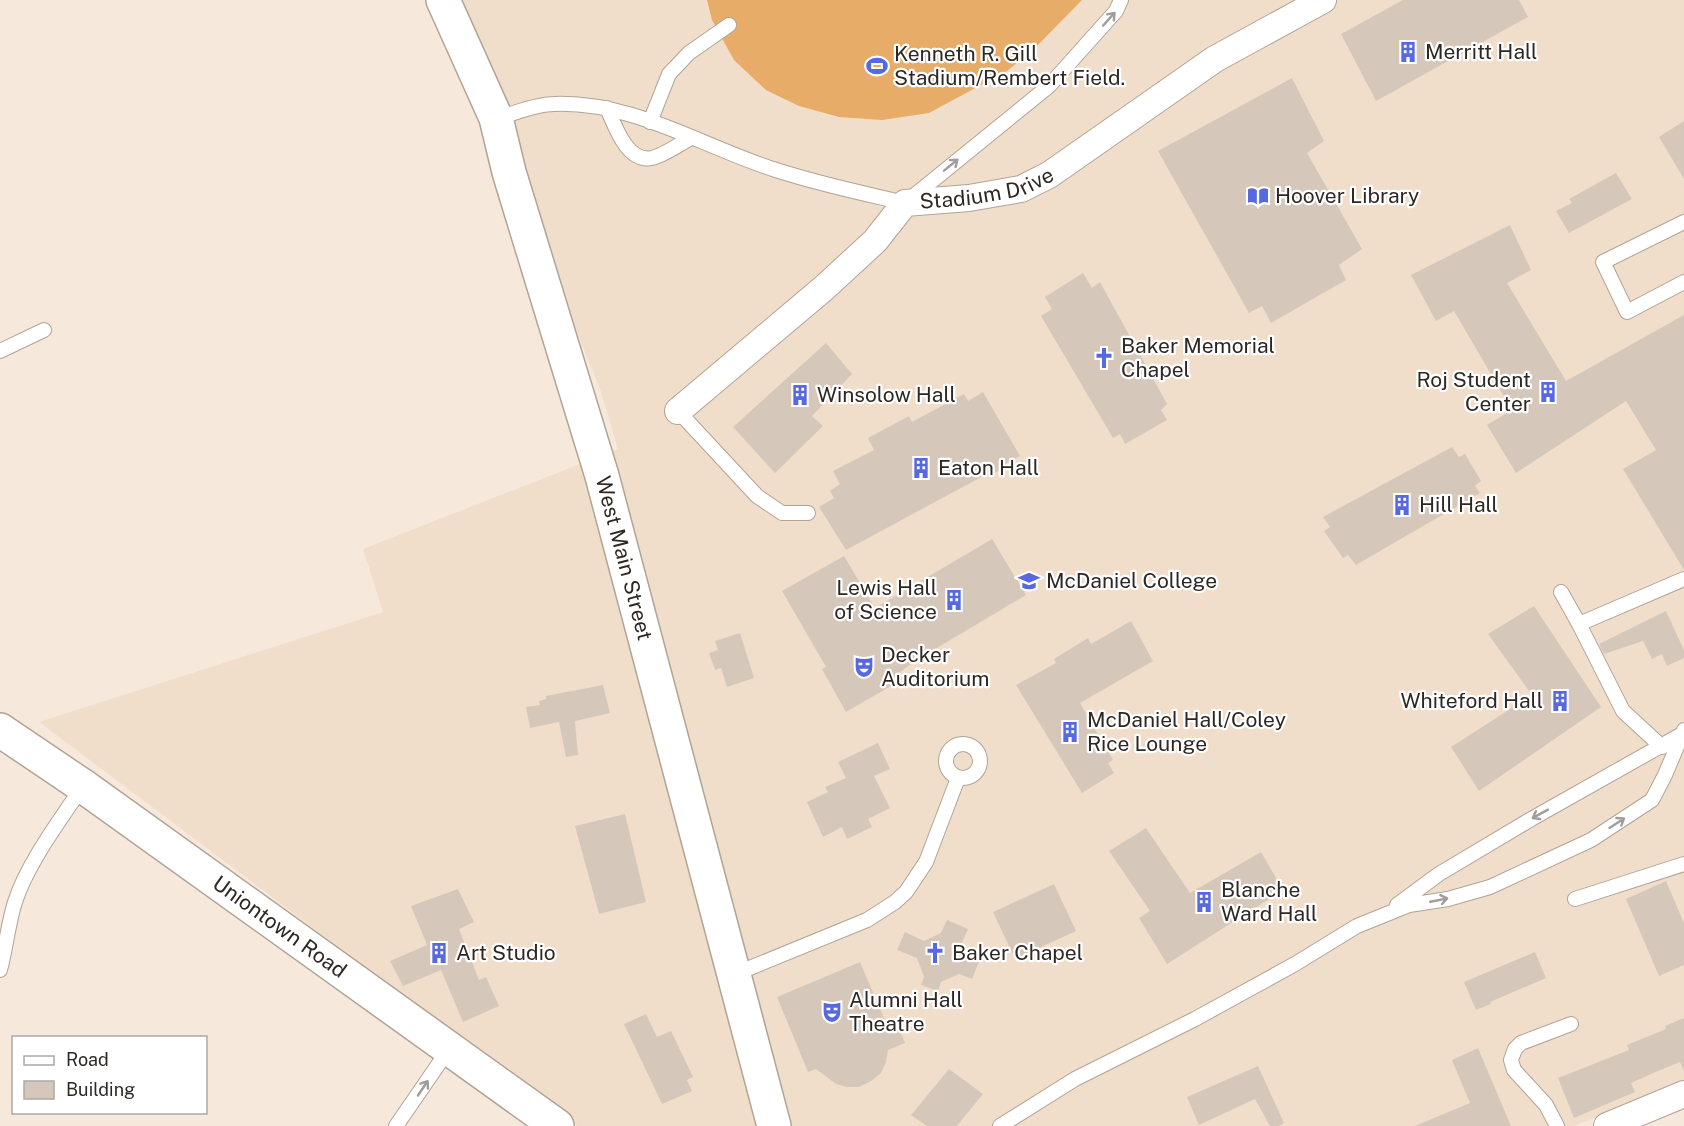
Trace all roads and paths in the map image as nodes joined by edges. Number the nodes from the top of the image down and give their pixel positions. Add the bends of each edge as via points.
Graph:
1 (443, 0) edge
2 (1121, 0) edge
3 (1323, 0) edge
4 (729, 25) dead end
5 (607, 108) junction
6 (496, 118) junction
7 (650, 122) junction
8 (691, 138) junction
9 (905, 203) junction
10 (1684, 222) edge
11 (1684, 282) edge
12 (44, 330) dead end
13 (0, 351) edge
14 (678, 411) joint
15 (808, 513) dead end
16 (1684, 579) edge
17 (1561, 592) dead end
18 (1579, 624) junction
19 (0, 730) edge
20 (1683, 732) edge
21 (1662, 747) junction
22 (957, 778) dead end
23 (83, 786) junction
24 (1684, 864) edge
25 (1575, 899) dead end
26 (1383, 915) junction
27 (0, 970) edge
28 (735, 974) junction
29 (1571, 1023) dead end
30 (449, 1049) junction
31 (1684, 1094) edge
32 (396, 1126) edge
33 (557, 1126) edge
34 (774, 1126) edge
35 (1000, 1126) edge
36 (1557, 1126) edge
37 (1607, 1126) edge

1 - 6 street, West Main Street
9 -> 2 lane via 1048,86 1116,11
3 - 9 street, Stadium Drive via 1215,58 1050,175 1021,189
4 - 7 lane via 689,53 669,74
5 - 6 lane via 551,104
5 - 7 lane
5 - 8 lane via 619,137 634,154 652,158
6 - 28 street, West Main Street via 602,476
7 - 8 lane
8 - 9 lane via 775,170
9 - 14 street, Stadium Drive via 875,241 841,273
10 - 11 lane via 1603,262 1627,312
12 - 13 lane
14 - 15 lane via 757,496 782,513
16 - 18 lane
17 - 18 lane
18 - 21 lane via 1623,711
19 - 23 street, Uniontown Road
20 - 21 lane
26 -> 20 lane via 1409,905 1490,887 1591,840 1652,800
21 -> 26 lane via 1439,874
22 - 28 lane via 926,862 895,903 867,920
23 - 27 lane via 21,887
23 - 30 street, Uniontown Road
24 - 25 lane
26 - 35 lane via 1195,1019 1075,1078
28 - 34 street, West Main Street
29 - 36 lane via 1521,1043 1510,1060 1514,1070 1546,1105
32 -> 30 lane
30 - 33 street, Uniontown Road
31 - 37 street

